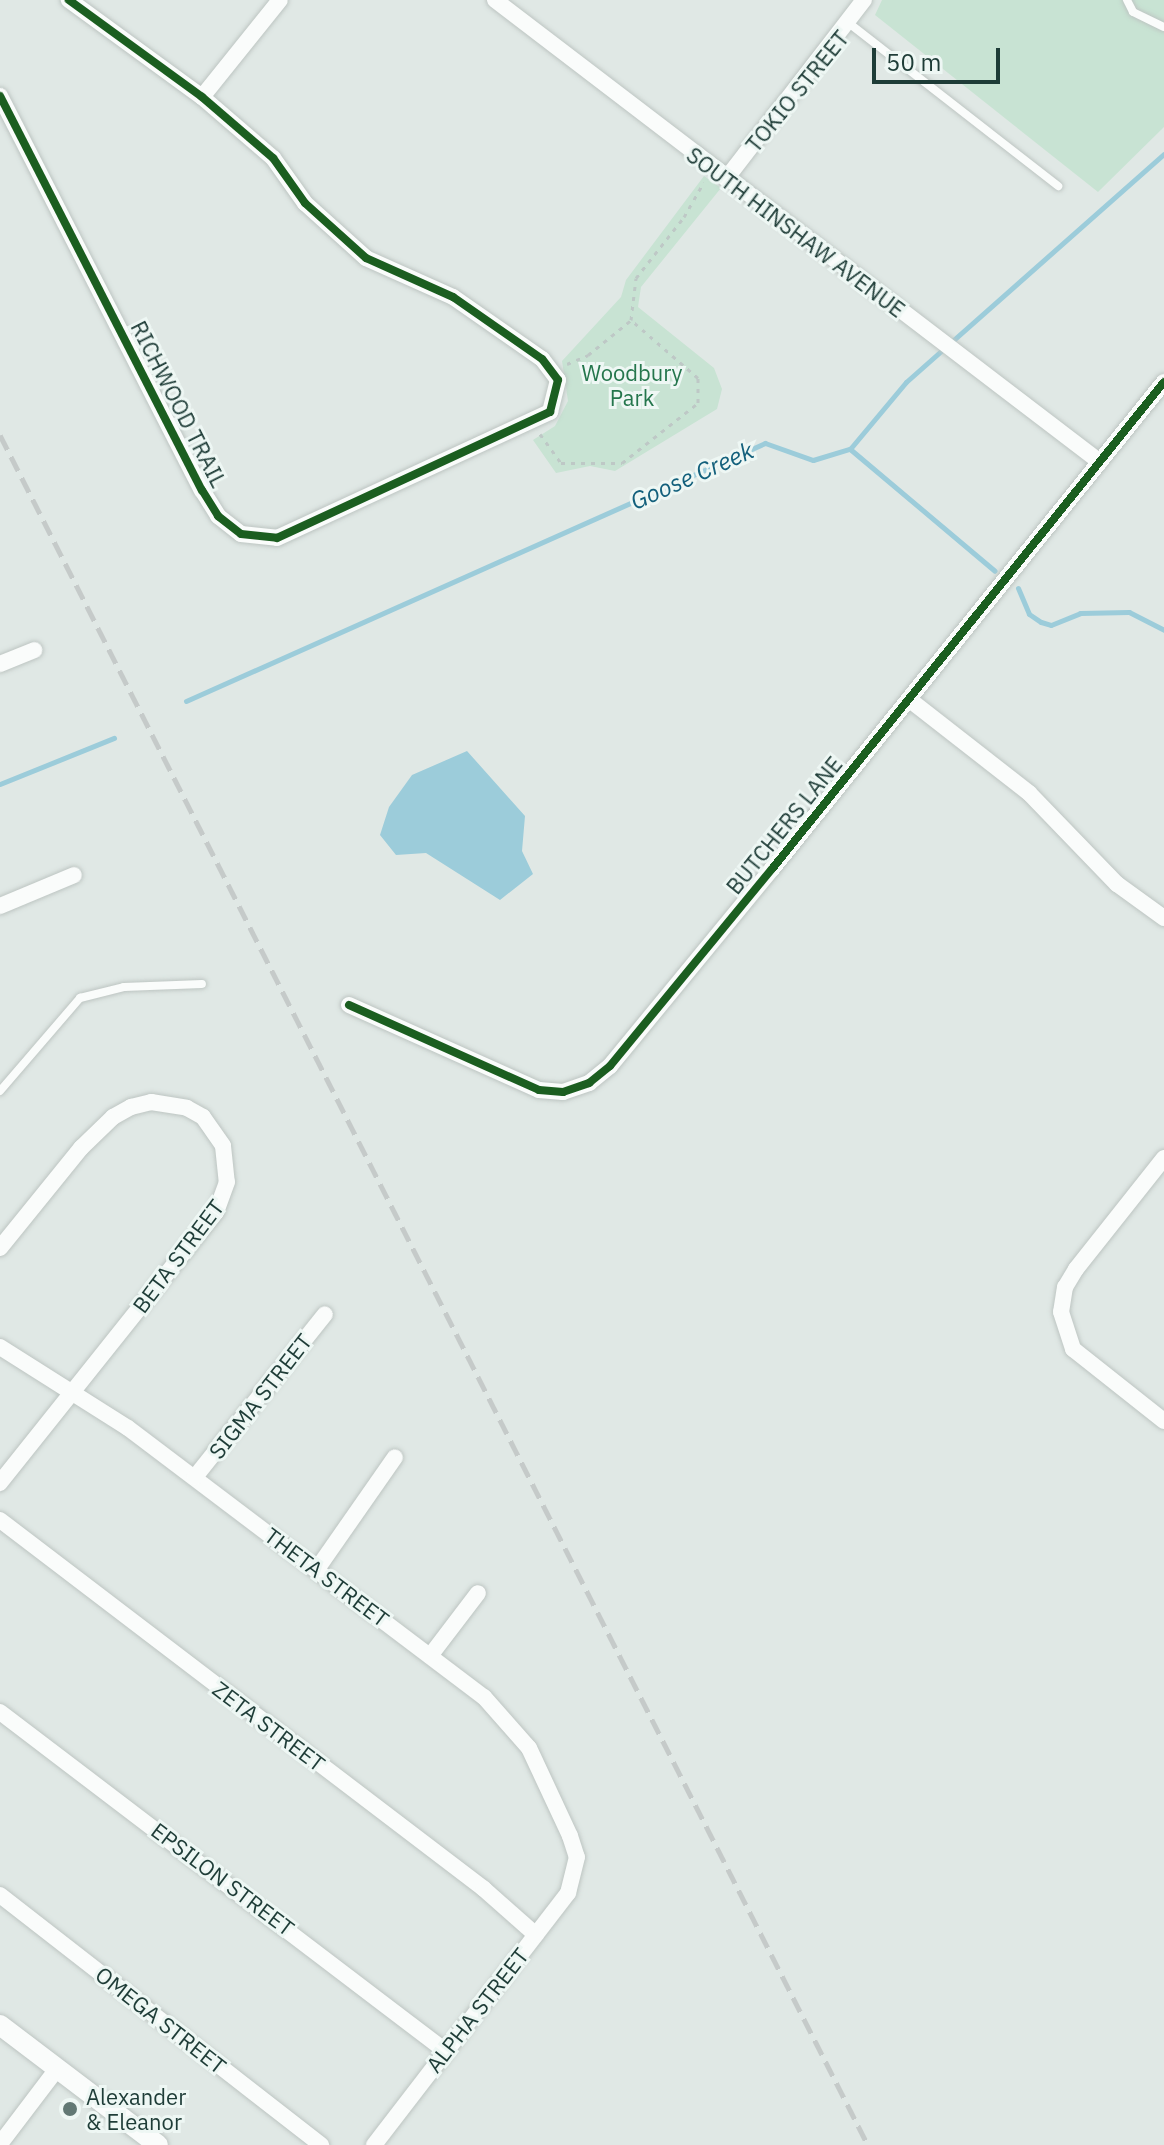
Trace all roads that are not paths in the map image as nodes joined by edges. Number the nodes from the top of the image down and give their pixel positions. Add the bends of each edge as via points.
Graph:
1 (69, 0) edge
2 (280, 0) edge
3 (495, 0) edge
4 (864, 0) edge
5 (1127, 0) edge
6 (850, 24) junction
7 (1164, 27) edge
8 (0, 96) edge
9 (202, 97) junction
10 (720, 174) junction
11 (1058, 186) dead end
12 (1164, 382) edge
13 (1100, 462) junction
14 (34, 650) dead end
15 (0, 664) edge
16 (910, 700) junction
17 (74, 875) dead end
18 (0, 906) edge
19 (1164, 918) edge
20 (202, 984) dead end
21 (349, 1005) dead end
22 (0, 1091) edge
23 (1164, 1158) edge
24 (0, 1248) edge
25 (325, 1314) dead end
26 (0, 1347) edge
27 (73, 1390) junction
28 (1164, 1421) edge
29 (395, 1457) dead end
30 (195, 1477) junction
31 (0, 1483) edge
32 (0, 1520) edge
33 (317, 1569) junction
34 (478, 1593) dead end
35 (430, 1656) junction
36 (0, 1712) edge
37 (575, 1873) joint
38 (0, 1895) edge
39 (536, 1935) junction
40 (0, 2025) edge
41 (444, 2050) junction
42 (57, 2069) junction
43 (0, 2144) edge
44 (158, 2145) edge
45 (321, 2145) edge
46 (374, 2145) edge

1 - 9 street
2 - 9 street
3 - 10 street, SOUTH HINSHAW AVENUE
4 - 6 street, TOKIO STREET
5 - 7 lane via 1133,12
6 - 10 street, TOKIO STREET
6 - 11 lane
8 - 9 street, RICHWOOD TRAIL via 202,490 218,516 241,534 277,538 534,424 550,412 558,380 542,359 453,297 366,258 305,203 273,158
10 - 13 street, SOUTH HINSHAW AVENUE
12 - 13 street, BUTCHERS LANE
13 - 16 street, BUTCHERS LANE
14 - 15 street
16 - 19 street via 1029,793 1117,884
16 - 21 street, BUTCHERS LANE via 610,1066 589,1083 563,1092 539,1090
17 - 18 street
20 - 22 lane via 124,987 80,998
23 - 28 street via 1076,1269 1065,1287 1061,1312 1073,1349
24 - 27 street, BETA STREET via 81,1148 131,1107 151,1102 187,1108 203,1117 223,1146 227,1182 216,1212
25 - 30 street, SIGMA STREET
26 - 27 street, THETA STREET
27 - 30 street, THETA STREET
27 - 31 street, BETA STREET
29 - 33 street
30 - 33 street, THETA STREET
32 - 39 street, ZETA STREET via 484,1889
33 - 35 street, THETA STREET
34 - 35 street
35 - 37 street, THETA STREET via 502,1713 519,1734 570,1836
36 - 41 street, EPSILON STREET
37 - 39 street, ALPHA STREET via 568,1893
38 - 45 street, OMEGA STREET
39 - 41 street, ALPHA STREET
40 - 42 street
41 - 46 street, ALPHA STREET
42 - 43 street
42 - 44 street

